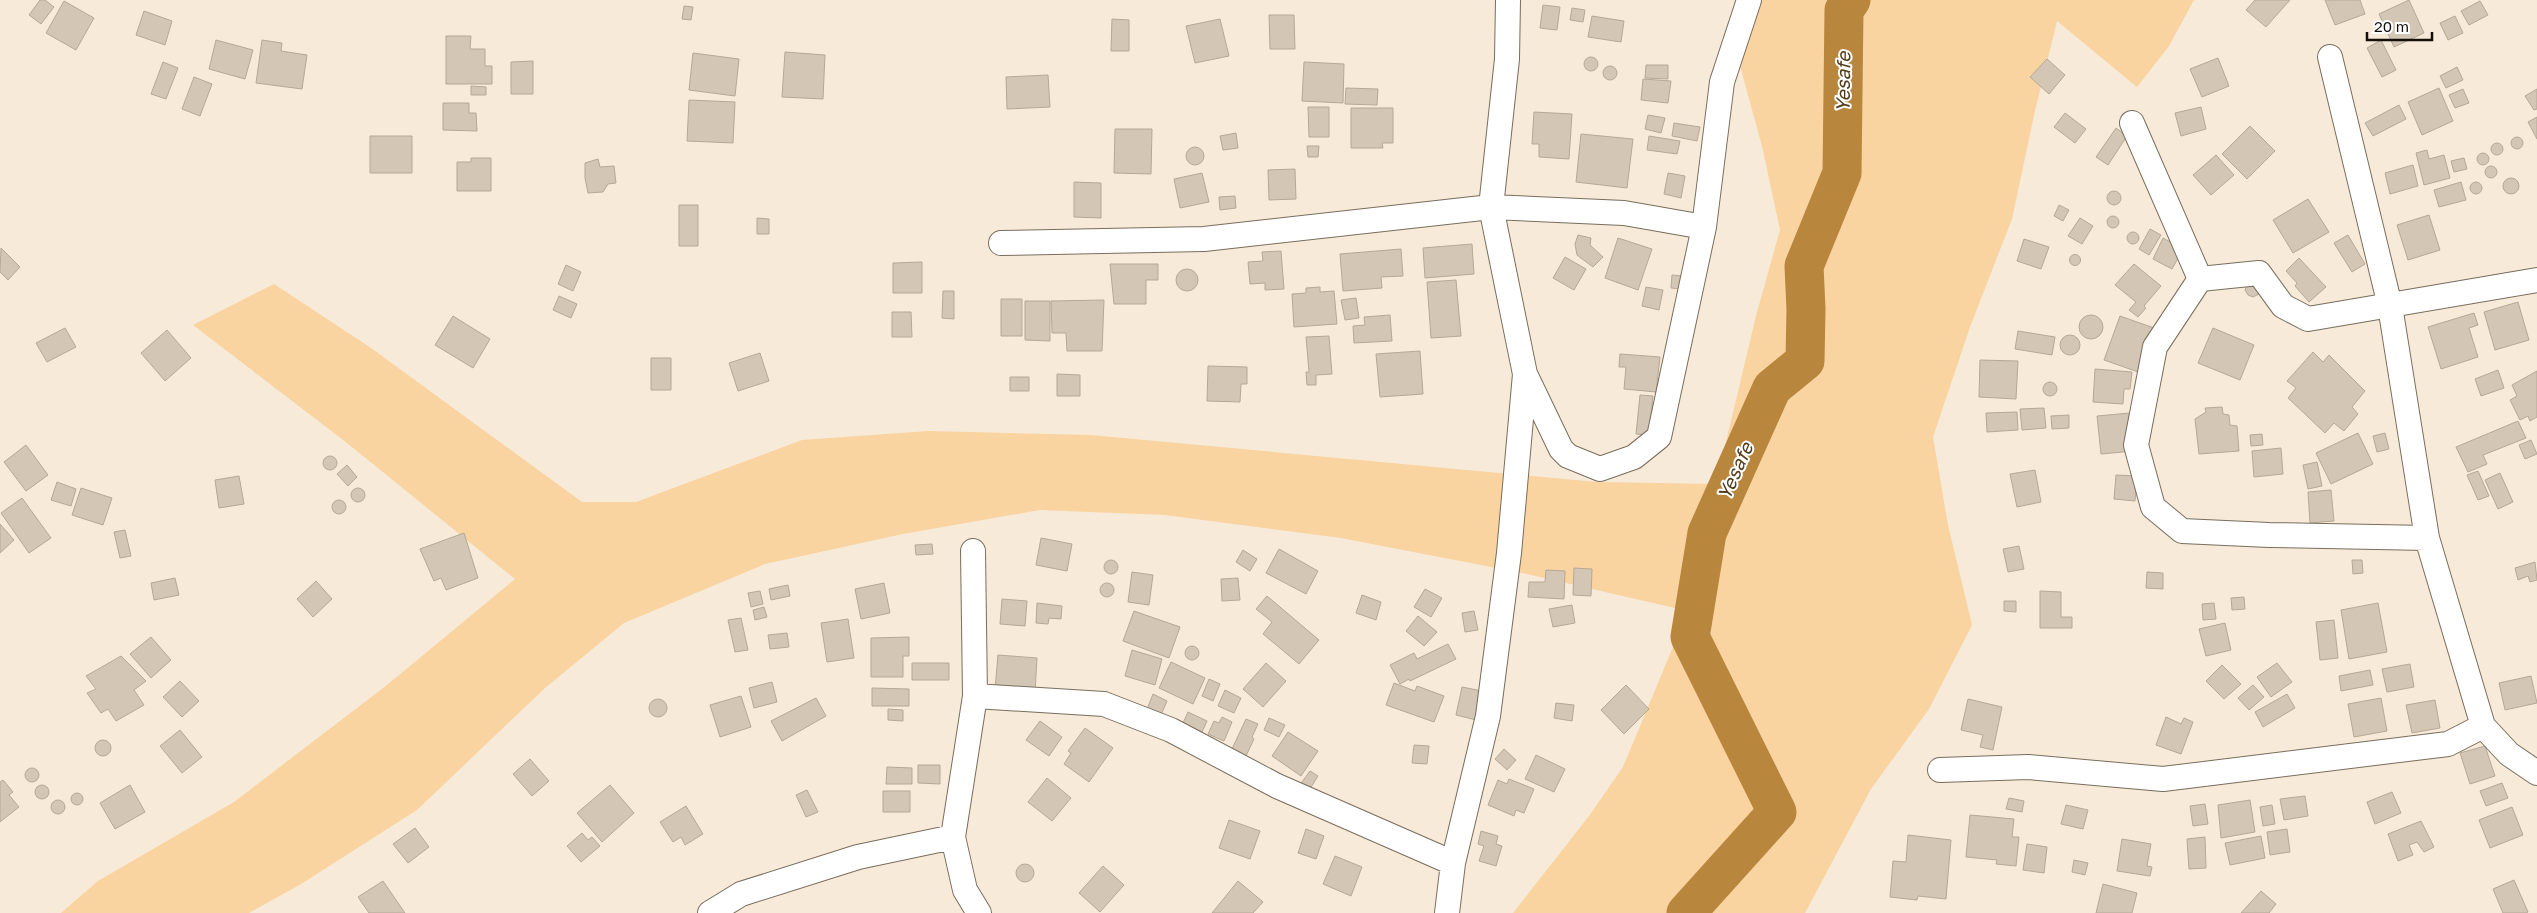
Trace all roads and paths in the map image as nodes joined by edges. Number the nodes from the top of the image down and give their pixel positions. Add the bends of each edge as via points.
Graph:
1 (1508, 0) edge
2 (1749, 0) edge
3 (2330, 57) dead end
4 (2132, 123) dead end
5 (1491, 206) junction
6 (1704, 227) junction
7 (1001, 244) dead end
8 (2200, 279) junction
9 (2537, 280) edge
10 (2390, 306) junction
11 (1525, 374) junction
12 (2427, 538) junction
13 (974, 551) dead end
14 (975, 696) junction
15 (2483, 726) junction
16 (1940, 770) dead end
17 (2537, 773) edge
18 (953, 837) junction
19 (1453, 863) junction
20 (710, 913) edge
21 (979, 913) edge
22 (1447, 913) edge

1 - 5 street via 1506,59
2 - 6 street via 1722,82
3 - 10 street
4 - 8 street
5 - 6 street via 1624,213
5 - 7 street via 1204,239
5 - 11 street
6 - 11 street via 1659,437 1634,457 1600,469 1568,456 1561,449
8 - 10 street via 2259,273 2283,306 2308,319
8 - 12 street via 2155,347 2136,445 2153,507 2182,531 2268,536
9 - 10 street
10 - 12 street
11 - 19 street via 1509,553 1488,716
12 - 15 street
13 - 14 street
14 - 18 street
14 - 19 street via 1104,704 1171,730 1277,786
15 - 16 street via 2448,744 2163,779 2028,766
15 - 17 street via 2509,754
18 - 20 street via 858,857 741,894
18 - 21 street via 965,890
19 - 22 street

